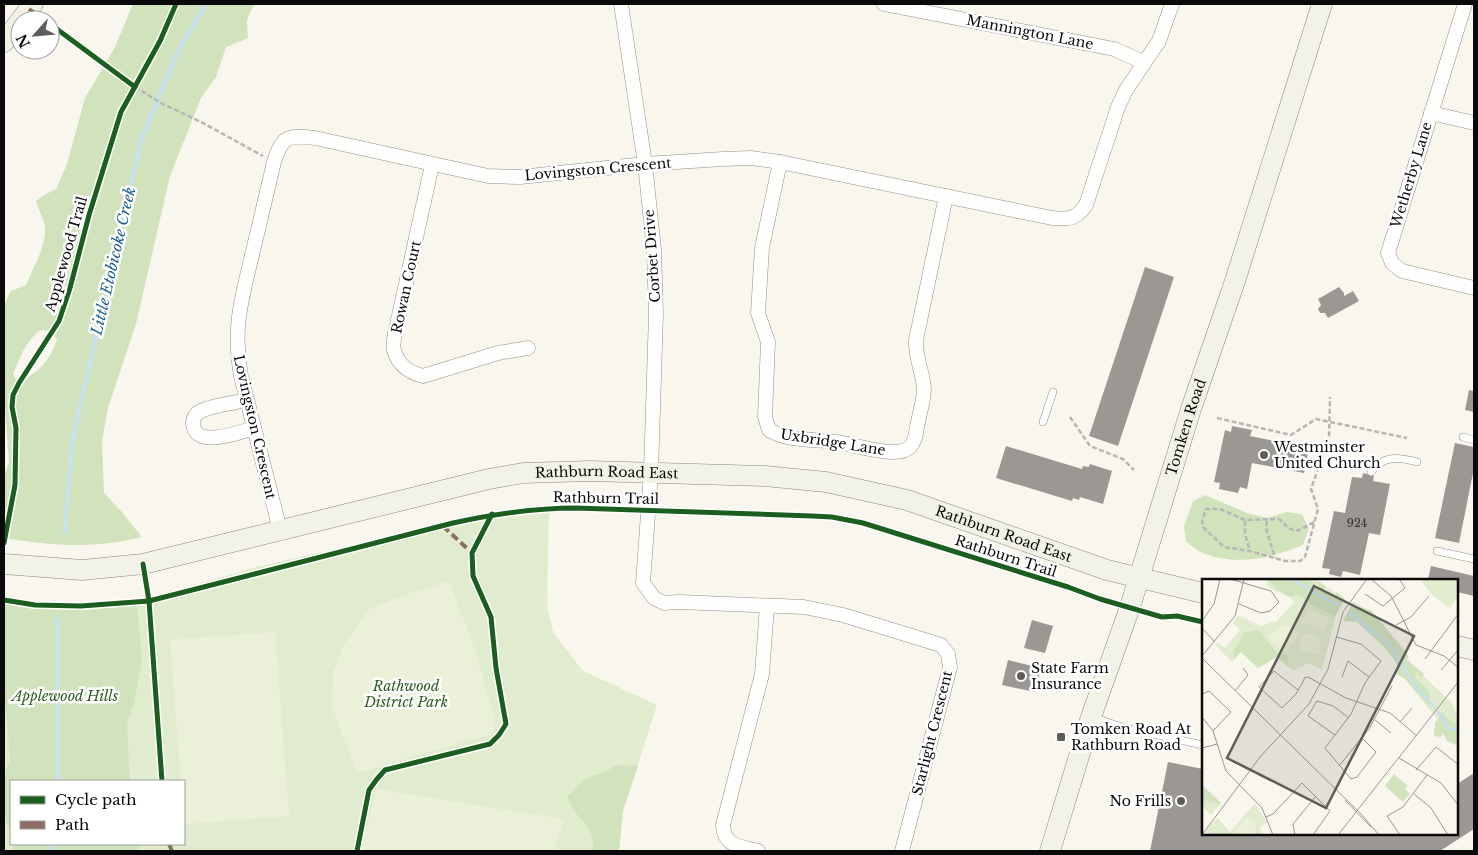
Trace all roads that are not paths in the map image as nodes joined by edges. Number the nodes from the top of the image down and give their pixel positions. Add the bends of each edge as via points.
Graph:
1 (621, 4) edge
2 (884, 4) edge
3 (1172, 4) edge
4 (1322, 4) edge
5 (1465, 4) edge
6 (1143, 62) junction
7 (1431, 113) junction
8 (1474, 123) edge
9 (780, 162) junction
10 (432, 164) junction
11 (645, 164) junction
12 (946, 196) junction
13 (1474, 288) edge
14 (528, 348) dead end
15 (1053, 392) dead end
16 (247, 400) junction
17 (1043, 422) dead end
18 (254, 428) junction
19 (1463, 437) dead end
20 (1474, 440) edge
21 (1417, 462) dead end
22 (651, 472) junction
23 (1371, 472) dead end
24 (648, 510) joint
25 (280, 530) junction
26 (1438, 551) dead end
27 (1474, 559) edge
28 (4, 564) edge
29 (1139, 578) junction
30 (1202, 593) edge
31 (766, 606) junction
32 (1458, 646) edge
33 (1474, 650) edge
34 (1091, 717) junction
35 (1202, 745) edge
36 (758, 851) edge
37 (902, 851) edge
38 (1050, 851) edge

1 - 11 street, Corbet Drive
2 - 6 street, Mannington Lane via 1114,49
3 - 6 street, Lovingston Crescent via 1160,41
4 - 29 street, Tomken Road
5 - 7 street, Wetherby Lane
6 - 12 street, Lovingston Crescent via 1118,107 1086,205 1080,214 1072,219 1052,218
7 - 8 street
7 - 13 street, Wetherby Lane via 1388,253 1392,263 1402,272
9 - 11 street, Lovingston Crescent via 751,158
9 - 12 street, Lovingston Crescent
9 - 12 street, Uxbridge Lane via 762,248 758,313 768,342 765,417 769,430 781,437 836,442 890,452 909,448 914,440 924,391 916,340
10 - 11 street, Lovingston Crescent via 488,176 520,177
10 - 14 street, Rowan Court via 393,348 410,373 422,376 498,353
10 - 16 street, Lovingston Crescent via 296,135 286,138 279,146 238,318 236,345
11 - 22 street, Corbet Drive via 654,250 656,313
15 - 17 lane
16 - 18 street, Lovingston Crescent
16 - 18 street via 202,410 195,416 193,425 196,433 208,439
18 - 25 street, Lovingston Crescent
19 - 20 lane
21 - 23 lane via 1384,460
22 - 24 street, Corbet Drive
22 - 25 street, Rathburn Road East via 590,471 506,476
22 - 29 street, Rathburn Road East via 765,476 856,488 907,500
24 - 31 street, Starlight Crescent via 643,583 654,598 664,603
25 - 28 street, Rathburn Road East via 143,564 82,570
26 - 27 lane
29 - 30 street, Rathburn Road East
29 - 34 street, Tomken Road
31 - 36 street via 762,674 722,825 727,840 736,846
31 - 37 street, Starlight Crescent via 804,607 843,615 941,645 948,654 950,667 946,685
32 - 33 street
34 - 35 lane via 1124,728
34 - 38 street, Tomken Road

